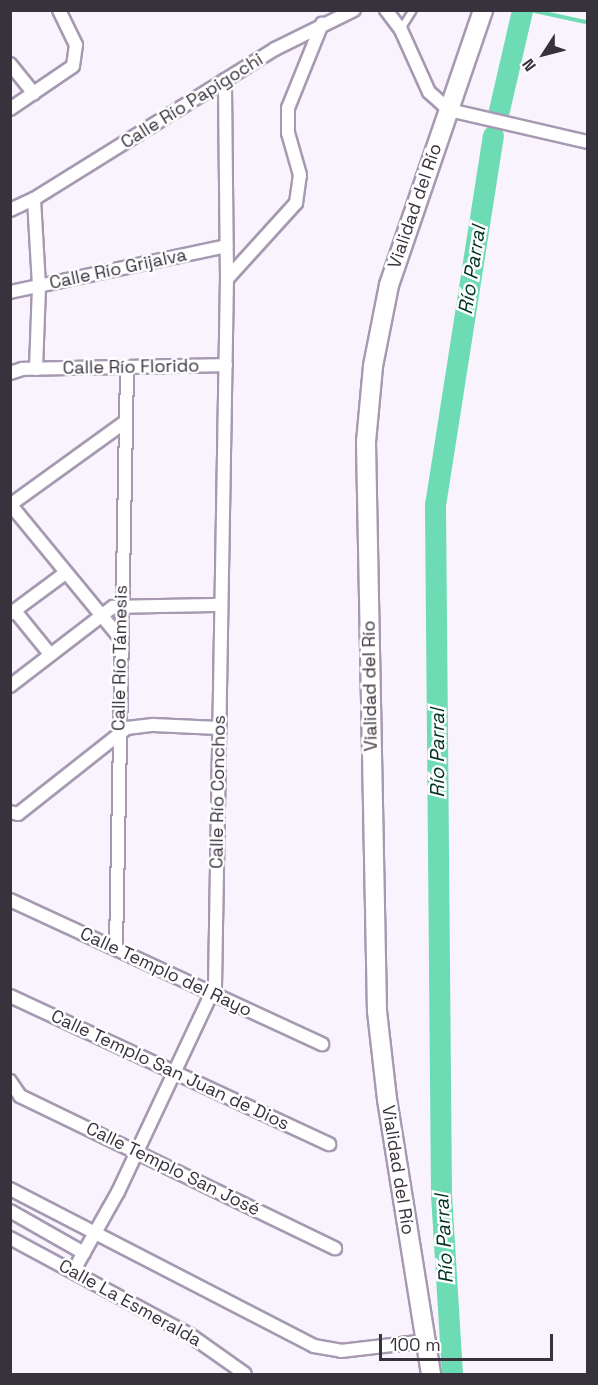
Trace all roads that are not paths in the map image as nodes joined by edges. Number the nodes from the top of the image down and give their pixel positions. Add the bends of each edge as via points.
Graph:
1 (59, 10) edge
2 (354, 10) edge
3 (386, 10) edge
4 (412, 10) edge
5 (483, 10) edge
6 (322, 24) junction
7 (401, 30) junction
8 (10, 64) edge
9 (225, 80) junction
10 (34, 94) junction
11 (10, 109) edge
12 (449, 110) junction
13 (588, 142) edge
14 (34, 199) junction
15 (10, 210) edge
16 (226, 246) junction
17 (227, 279) junction
18 (39, 287) junction
19 (10, 292) edge
20 (226, 365) junction
21 (127, 368) junction
22 (36, 369) junction
23 (10, 373) edge
24 (124, 422) junction
25 (11, 505) edge
26 (64, 574) junction
27 (121, 604) junction
28 (221, 605) junction
29 (13, 612) edge
30 (98, 615) junction
31 (120, 638) junction
32 (50, 654) junction
33 (10, 686) edge
34 (219, 728) junction
35 (119, 732) junction
36 (12, 813) edge
37 (10, 900) edge
38 (116, 948) junction
39 (214, 993) junction
40 (10, 996) edge
41 (322, 1044) dead end
42 (176, 1073) junction
43 (11, 1085) edge
44 (329, 1144) dead end
45 (137, 1151) junction
46 (10, 1189) edge
47 (10, 1211) edge
48 (94, 1234) junction
49 (10, 1238) edge
50 (335, 1248) dead end
51 (84, 1253) junction
52 (74, 1270) junction
53 (426, 1341) junction
54 (237, 1372) edge
55 (431, 1374) edge

1 - 10 street via 76,45 76,60 69,70
2 - 6 street, Calle Río Papigochi
3 - 7 street
4 - 7 lane
5 - 12 main road, Vialidad del Río
6 - 9 street, Calle Río Papigochi
6 - 17 street via 288,108 288,133 300,175 296,203
7 - 12 street via 429,92
8 - 10 street
9 - 14 street, Calle Río Papigochi
9 - 16 street, Calle Río Conchos
10 - 11 street
12 - 13 street
12 - 53 main road, Vialidad del Río via 389,285 373,366 366,442 377,1011 387,1099
14 - 15 street, Calle Río Papigochi
14 - 18 street
16 - 17 street, Calle Río Conchos
16 - 18 street, Calle Río Grijalva
17 - 20 street, Calle Río Conchos
18 - 19 street, Calle Río Grijalva
18 - 22 street
20 - 21 street, Calle Río Florido
20 - 28 street, Calle Río Conchos
21 - 22 street, Calle Río Florido
21 - 24 street, Calle Río Támesis
22 - 23 street, Calle Río Florido
24 - 25 street
24 - 27 street, Calle Río Támesis
25 - 26 street
26 - 29 street
26 - 30 street
27 - 28 street
27 - 30 street
27 - 31 street, Calle Río Támesis
28 - 34 street, Calle Río Conchos
29 - 32 street
30 - 31 street
30 - 32 street
31 - 35 street, Calle Río Támesis
32 - 33 street
34 - 35 street via 153,724
34 - 39 street, Calle Río Conchos
35 - 36 street
35 - 38 street, Calle Río Támesis
37 - 38 street, Calle Templo del Rayo
38 - 39 street, Calle Templo del Rayo
39 - 41 street, Calle Templo del Rayo
39 - 42 street, Calle Río Conchos
40 - 42 street, Calle Templo San Juan de Dios
42 - 44 street, Calle Templo San Juan de Dios
42 - 45 street, Calle Río Conchos
43 - 45 street, Calle Templo San José
45 - 48 street, Calle Río Conchos
45 - 50 street, Calle Templo San José
46 - 48 street
47 - 51 street
48 - 51 street, Calle Río Conchos
48 - 53 street via 314,1346 341,1351
49 - 52 street, Calle La Esmeralda
51 - 52 street, Calle Río Conchos
52 - 54 street, Calle La Esmeralda via 190,1335
53 - 55 main road, Vialidad del Río

